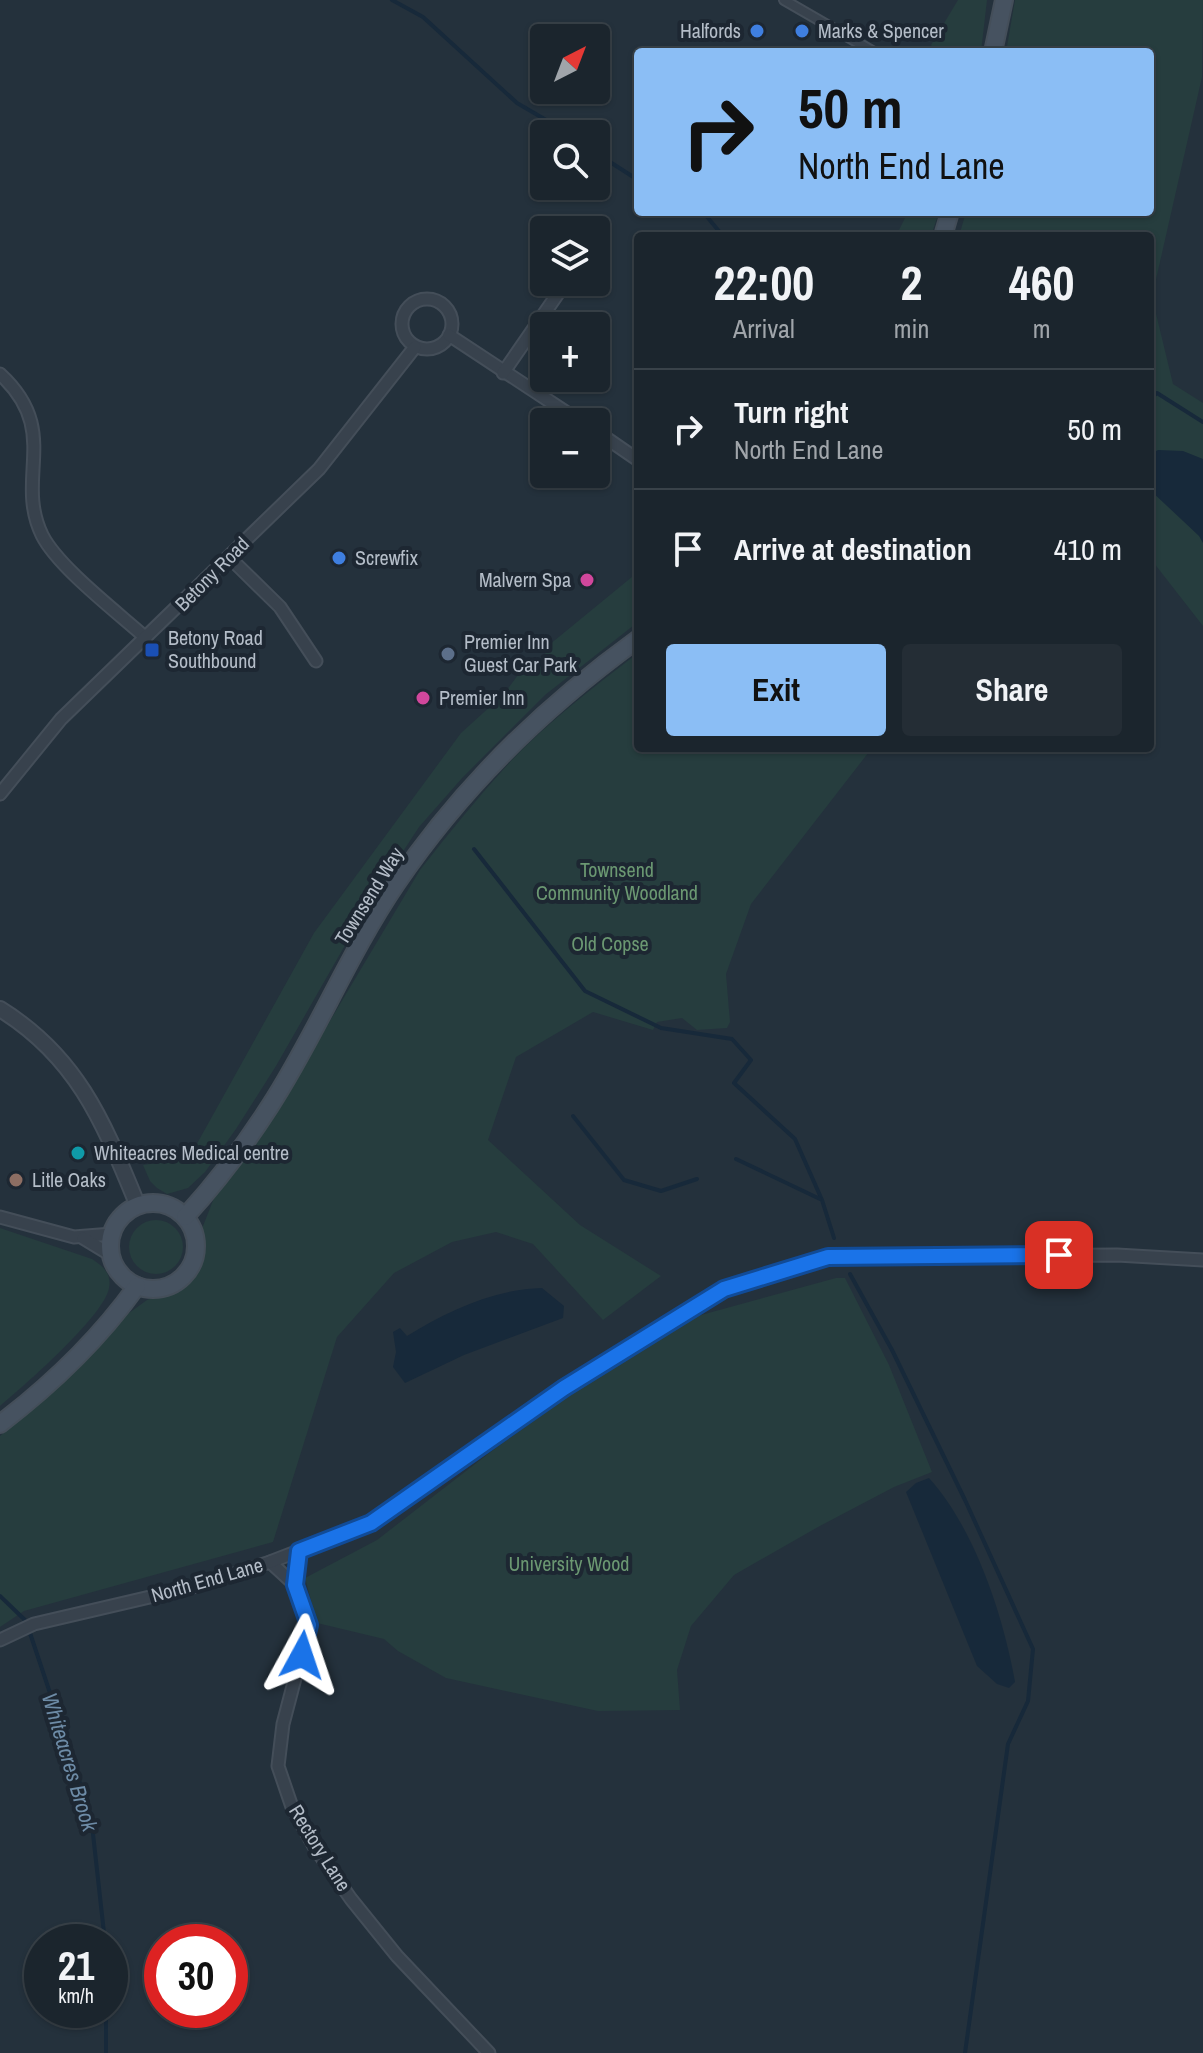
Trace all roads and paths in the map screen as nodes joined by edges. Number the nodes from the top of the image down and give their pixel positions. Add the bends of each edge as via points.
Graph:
1 (784, 0) edge
2 (1004, 0) edge
3 (868, 48) edge
4 (994, 48) edge
5 (556, 296) edge
6 (449, 335) junction
7 (415, 347) junction
8 (503, 373) junction
9 (0, 374) edge
10 (559, 408) edge
11 (610, 441) edge
12 (634, 457) edge
13 (229, 557) junction
14 (146, 638) junction
15 (634, 642) edge
16 (316, 661) dead end
17 (0, 794) edge
18 (1, 1010) edge
19 (138, 1206) junction
20 (0, 1217) edge
21 (185, 1217) junction
22 (112, 1234) junction
23 (83, 1238) junction
24 (111, 1255) junction
25 (1203, 1260) edge
26 (137, 1286) junction
27 (0, 1424) edge
28 (299, 1551) junction
29 (270, 1562) junction
30 (295, 1585) junction
31 (0, 1640) edge
32 (489, 2053) edge

1 - 3 street
2 - 4 main road
5 - 8 street
6 - 7 street via 428,350
6 - 7 street via 452,325 444,307 435,301 417,302 402,318 402,330
6 - 8 street
7 - 13 street, Betony Road via 319,469
8 - 10 street
9 - 14 street via 24,403 34,430 34,508 41,533 54,554
11 - 12 street
13 - 14 street, Betony Road
13 - 16 street via 280,607
14 - 17 street, Betony Road via 61,719
15 - 21 main road, Townsend Way via 532,724 468,790 395,885 271,1105
18 - 19 street via 69,1067 101,1117
19 - 21 main road via 155,1203
19 - 22 main road via 122,1216
20 - 23 street
21 - 26 main road via 196,1244 189,1271 165,1288
22 - 23 street
22 - 24 main road
23 - 24 street
24 - 26 main road via 120,1274
25 - 28 street, North End Lane via 1117,1255 828,1257 724,1289 564,1388 371,1523
26 - 27 main road via 76,1357
28 - 29 street, North End Lane
28 - 30 street
29 - 30 street, Rectory Lane
29 - 31 street, North End Lane via 197,1586 34,1624
30 - 32 street, Rectory Lane via 309,1625 283,1724 278,1766 292,1807 351,1899

